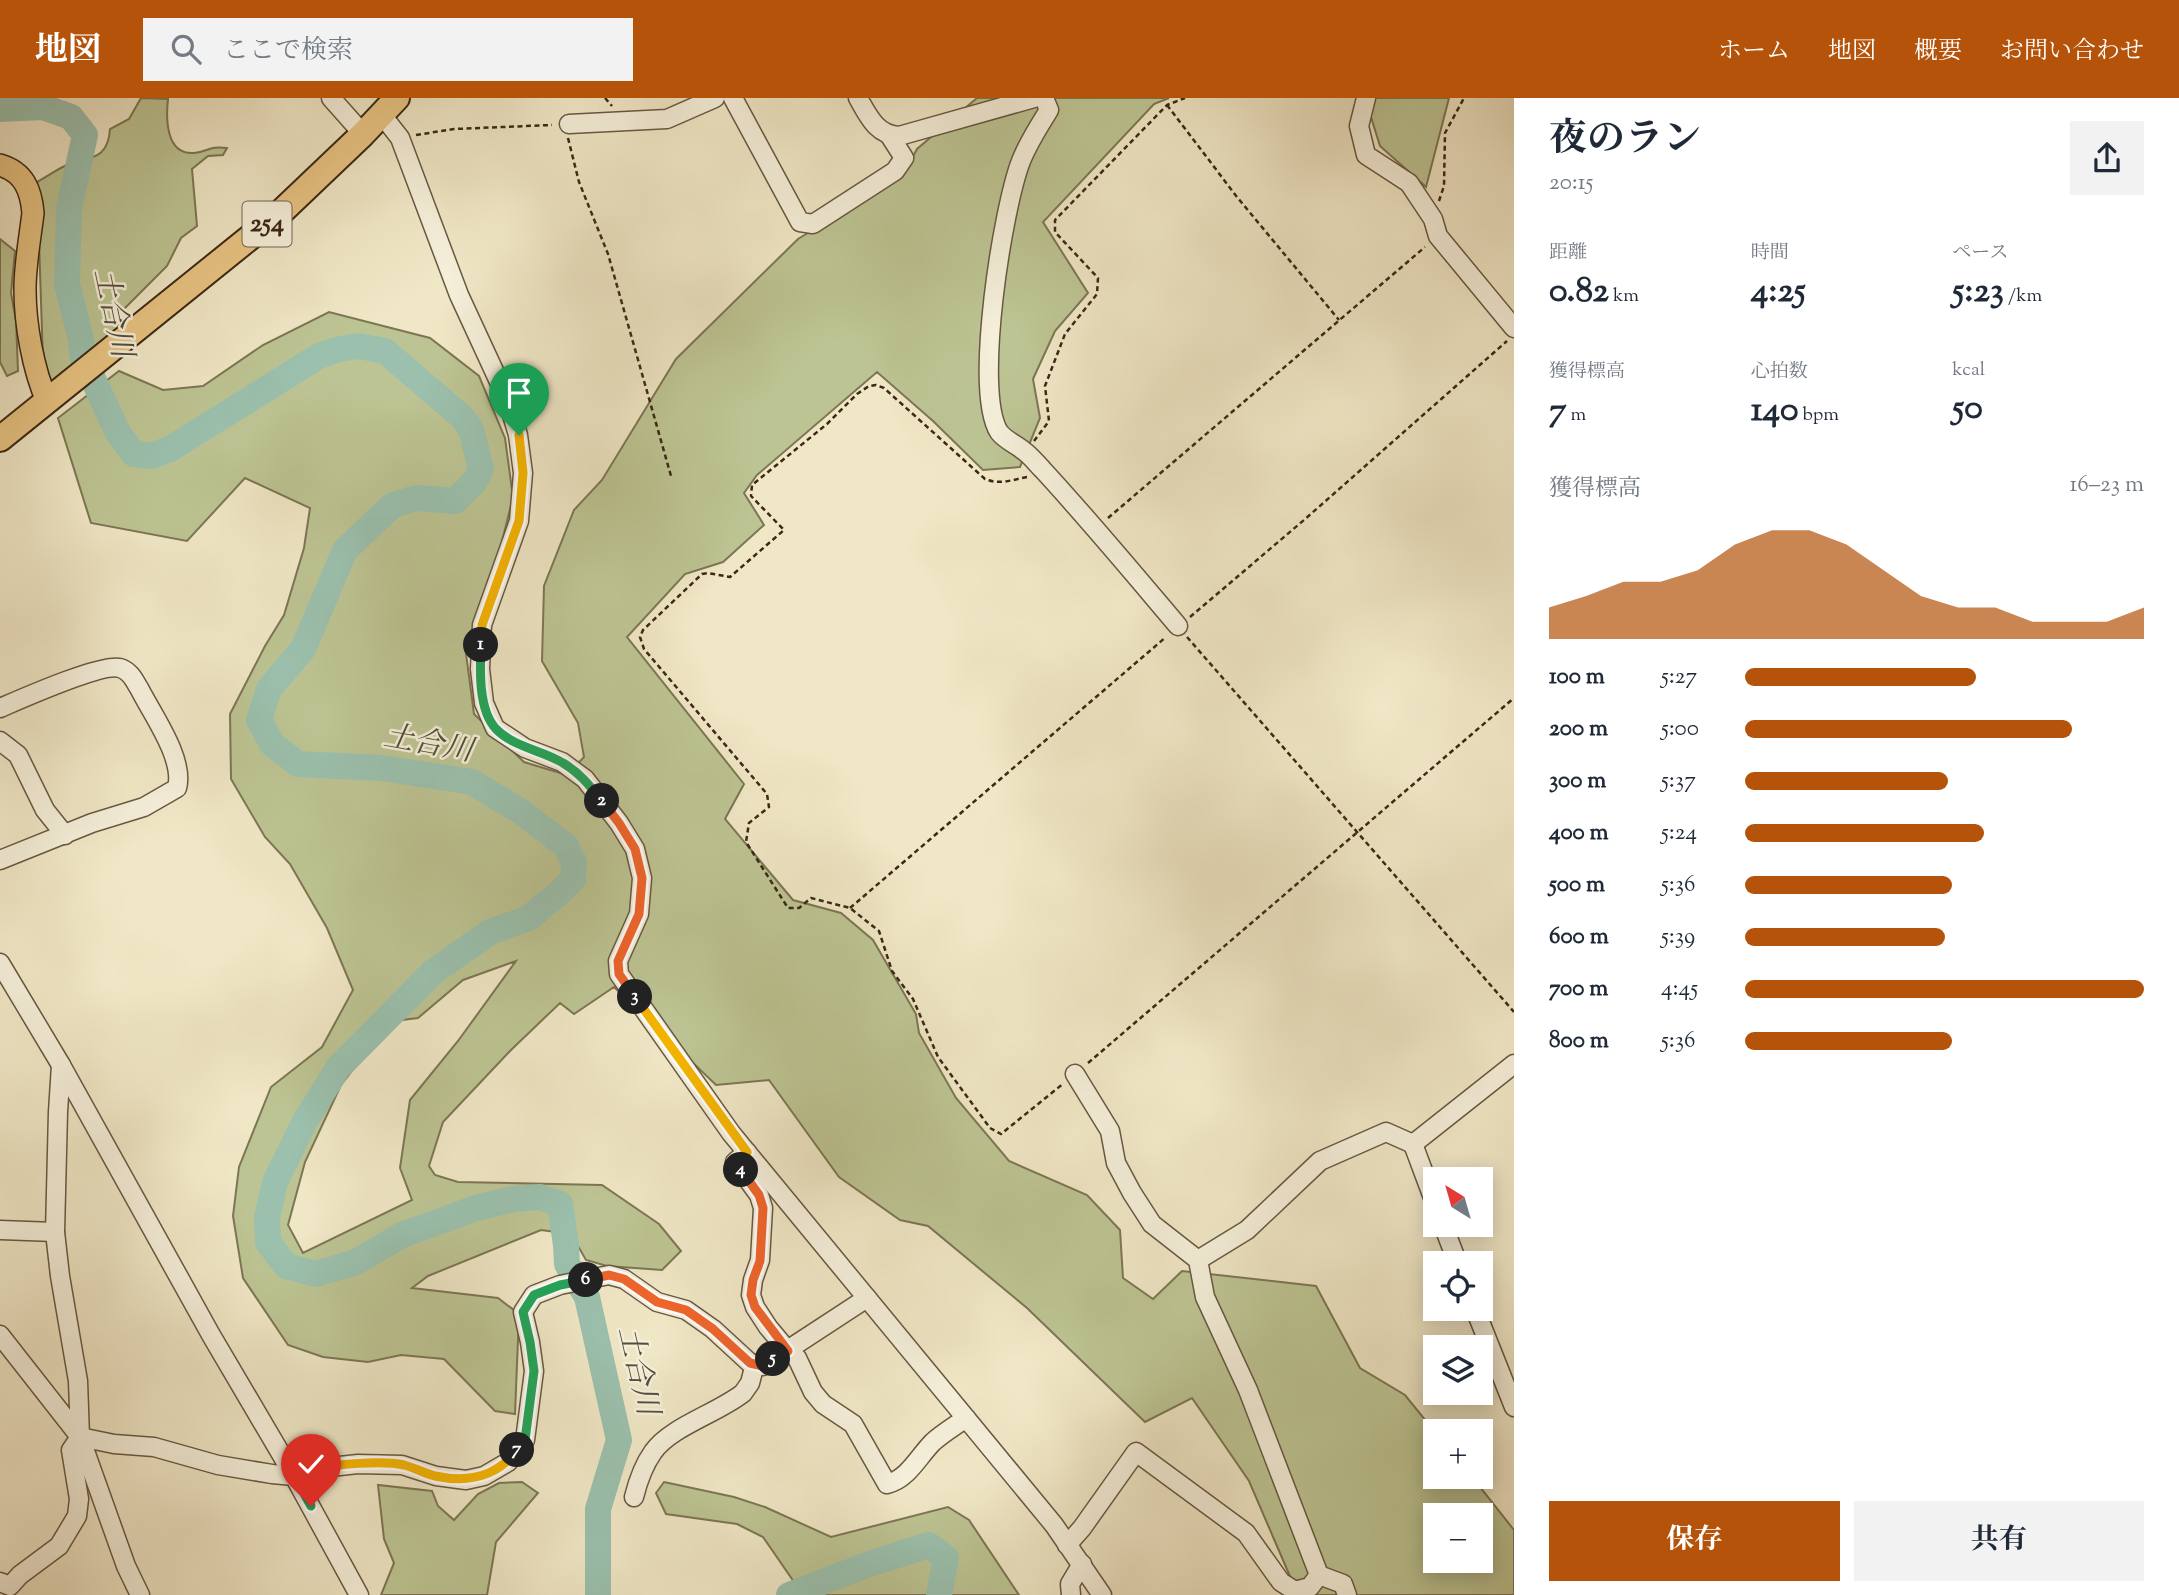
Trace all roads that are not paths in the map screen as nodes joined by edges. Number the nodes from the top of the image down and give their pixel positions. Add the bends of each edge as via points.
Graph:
1 (331, 98) edge
2 (715, 98) edge
3 (733, 98) edge
4 (858, 98) edge
5 (1034, 98) edge
6 (1044, 98) edge
7 (1366, 98) edge
8 (389, 106) edge
9 (567, 125) road end
10 (363, 134) junction
11 (890, 136) junction
12 (0, 165) edge
13 (1514, 328) edge
14 (56, 394) junction
15 (0, 439) edge
16 (1178, 626) road end
17 (0, 708) edge
18 (0, 741) edge
19 (65, 835) junction
20 (0, 860) edge
21 (0, 963) edge
22 (1514, 1064) edge
23 (61, 1065) junction
24 (1075, 1074) road end
25 (1413, 1144) junction
26 (747, 1152) junction
27 (1423, 1171) edge
28 (0, 1230) edge
29 (55, 1232) junction
30 (1198, 1260) junction
31 (867, 1298) junction
32 (1480, 1321) edge
33 (0, 1335) edge
34 (788, 1351) junction
35 (755, 1364) junction
36 (1514, 1407) edge
37 (966, 1418) junction
38 (79, 1437) junction
39 (294, 1475) junction
40 (634, 1497) dead end
41 (1068, 1545) junction
42 (1082, 1564) junction
43 (1319, 1575) junction
44 (0, 1581) edge
45 (140, 1595) edge
46 (359, 1595) edge
47 (1071, 1595) edge
48 (1102, 1595) edge
49 (1347, 1595) edge

1 - 10 street
2 - 9 street via 667,119
3 - 11 street via 800,222 813,224 895,171 904,158
4 - 11 street via 874,125
5 - 11 street
6 - 16 street via 1049,110 1021,159 1009,198 988,360 993,415 1000,433 1042,469
7 - 13 street via 1359,126 1366,155 1409,183 1435,227
8 - 10 highway, 254
8 - 26 street via 459,295 519,435 523,473 519,521 482,625 484,703 495,728 585,779 635,849 642,878 639,914 618,961 619,974
10 - 14 highway, 254 via 279,214
12 - 14 main road via 24,180 32,201 26,311 37,379
14 - 15 highway, 254
17 - 19 street via 110,667 122,668 133,678 170,747 179,774 177,788 144,807
18 - 19 street via 18,755 45,810
19 - 20 street
21 - 23 street
22 - 25 street
23 - 29 street
23 - 39 street
24 - 30 street via 1110,1131 1116,1163 1132,1193 1153,1224
25 - 27 street
25 - 30 street via 1386,1132 1320,1161 1247,1230
26 - 31 street
26 - 34 street via 735,1162 763,1208 760,1261 751,1295
28 - 29 street
29 - 38 street via 78,1381
30 - 43 street via 1205,1297 1248,1390
31 - 34 street
31 - 37 street
32 - 36 street
33 - 38 street
34 - 35 street via 763,1366
34 - 37 street via 797,1358 823,1404 853,1424 887,1484 911,1469 933,1442
35 - 39 street via 686,1310 657,1302 624,1279 609,1275 560,1285 534,1295 523,1312 534,1371 525,1440 508,1462 484,1476 466,1479 402,1465 358,1464
35 - 40 street via 743,1393 654,1450
37 - 41 street
38 - 39 street
38 - 44 street via 71,1450 79,1499 77,1516 58,1546 10,1586
38 - 45 street via 125,1566
39 - 46 street
41 - 42 street
41 - 43 street via 1136,1452 1246,1534 1281,1582 1295,1591 1310,1587
42 - 47 street via 1070,1584
42 - 48 street
43 - 49 street via 1343,1584

